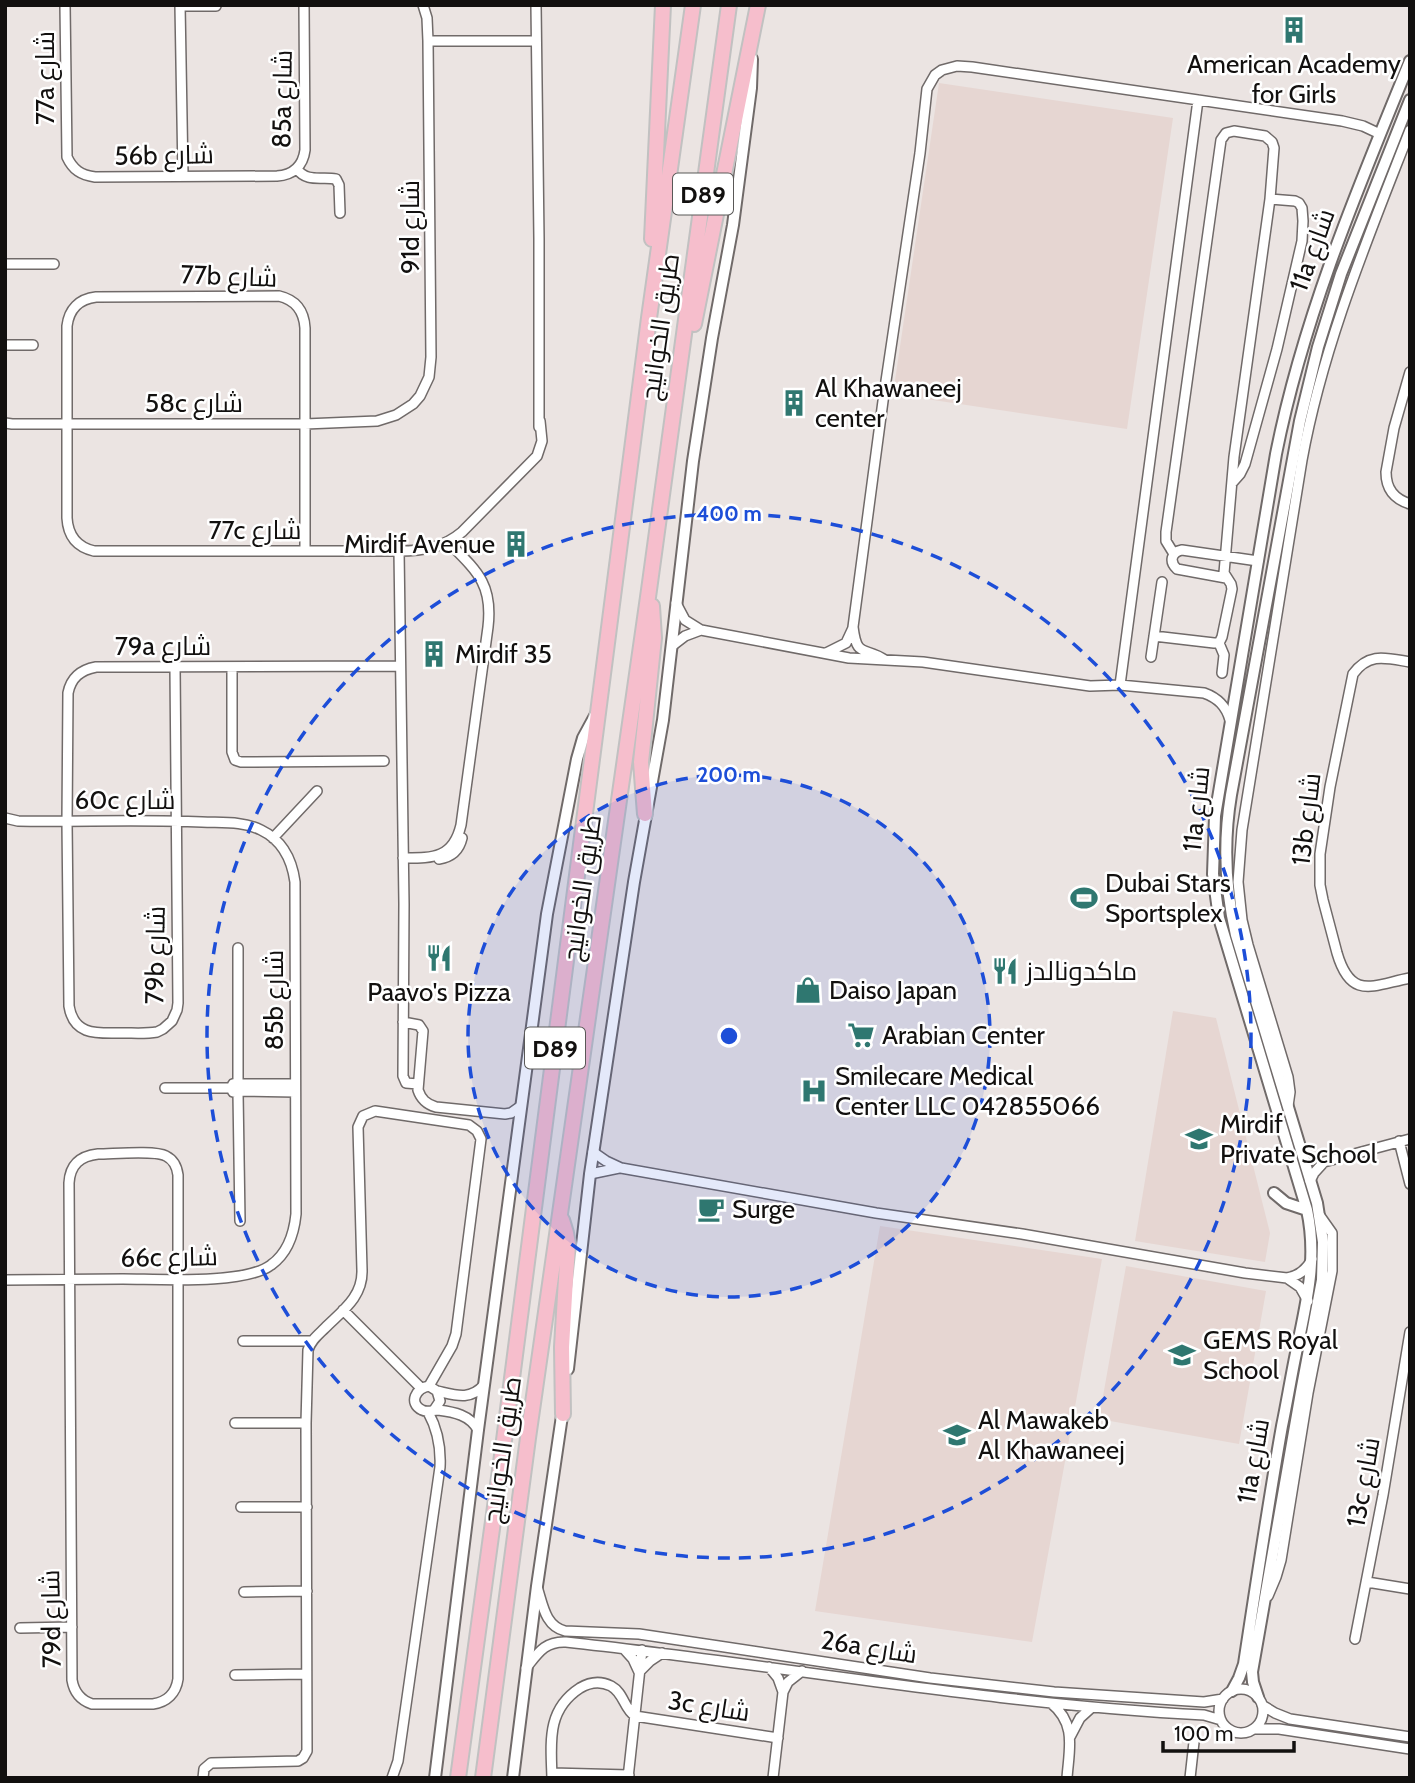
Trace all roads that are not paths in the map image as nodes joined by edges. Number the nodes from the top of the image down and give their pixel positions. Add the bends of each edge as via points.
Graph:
1 (65, 5) edge
2 (303, 5) edge
3 (423, 5) edge
4 (536, 5) edge
5 (663, 5) edge
6 (693, 5) edge
7 (729, 5) edge
8 (758, 5) edge
9 (180, 6) edge
10 (216, 6) edge
11 (428, 41) junction
12 (536, 41) junction
13 (750, 45) junction
14 (1410, 61) edge
15 (1198, 100) junction
16 (1410, 100) edge
17 (1410, 130) edge
18 (1380, 134) junction
19 (66, 150) joint
20 (297, 169) junction
21 (183, 175) junction
22 (277, 176) joint
23 (1373, 194) junction
24 (1270, 199) junction
25 (340, 213) dead end
26 (5, 264) edge
27 (54, 264) dead end
28 (649, 318) junction
29 (5, 345) edge
30 (33, 345) dead end
31 (1410, 372) edge
32 (678, 383) junction
33 (377, 421) joint
34 (7, 424) edge
35 (67, 424) junction
36 (306, 424) junction
37 (1232, 483) junction
38 (1270, 488) junction
39 (1410, 504) edge
40 (1293, 516) junction
41 (1281, 527) junction
42 (449, 542) junction
43 (305, 551) junction
44 (400, 551) junction
45 (1174, 554) junction
46 (1225, 556) junction
47 (1258, 561) junction
48 (1226, 578) junction
49 (1162, 582) dead end
50 (649, 590) junction
51 (676, 603) junction
52 (853, 627) junction
53 (701, 630) junction
54 (1154, 636) junction
55 (1219, 643) junction
56 (673, 646) junction
57 (825, 654) junction
58 (1258, 655) junction
59 (1151, 657) dead end
60 (885, 660) junction
61 (1410, 662) edge
62 (400, 666) junction
63 (175, 667) junction
64 (232, 667) junction
65 (1222, 673) dead end
66 (1238, 676) junction
67 (1120, 685) junction
68 (599, 708) junction
69 (1230, 720) junction
70 (1241, 741) junction
71 (384, 761) dead end
72 (317, 791) dead end
73 (645, 814) junction
74 (5, 818) edge
75 (18, 821) junction
76 (177, 821) junction
77 (67, 822) junction
78 (5, 825) edge
79 (273, 838) junction
80 (402, 858) junction
81 (238, 948) dead end
82 (1410, 978) edge
83 (403, 1022) junction
84 (418, 1084) junction
85 (165, 1088) dead end
86 (237, 1088) junction
87 (295, 1088) junction
88 (521, 1106) junction
89 (1288, 1108) junction
90 (1410, 1139) edge
91 (1399, 1141) junction
92 (593, 1152) junction
93 (1301, 1152) junction
94 (1324, 1162) junction
95 (621, 1168) junction
96 (590, 1174) junction
97 (1310, 1181) junction
98 (1410, 1184) edge
99 (1274, 1194) dead end
100 (1307, 1210) junction
101 (296, 1214) joint
102 (560, 1217) junction
103 (240, 1221) dead end
104 (1312, 1257) junction
105 (1287, 1278) junction
106 (178, 1279) junction
107 (5, 1280) edge
108 (70, 1280) junction
109 (1308, 1301) junction
110 (343, 1310) junction
111 (1410, 1332) edge
112 (243, 1341) dead end
113 (312, 1341) junction
114 (484, 1385) junction
115 (432, 1391) junction
116 (1398, 1402) junction
117 (1410, 1405) edge
118 (431, 1411) junction
119 (563, 1414) junction
120 (235, 1423) dead end
121 (306, 1423) junction
122 (478, 1430) junction
123 (241, 1507) dead end
124 (307, 1507) junction
125 (1367, 1582) junction
126 (537, 1587) junction
127 (1410, 1589) edge
128 (307, 1591) junction
129 (244, 1592) dead end
130 (20, 1628) dead end
131 (72, 1628) junction
132 (1355, 1639) dead end
133 (690, 1641) junction
134 (623, 1648) junction
135 (642, 1650) junction
136 (662, 1653) junction
137 (769, 1667) junction
138 (526, 1668) junction
139 (802, 1671) junction
140 (639, 1672) junction
141 (306, 1674) junction
142 (235, 1675) dead end
143 (783, 1692) junction
144 (1228, 1695) junction
145 (1260, 1701) junction
146 (1051, 1703) junction
147 (1091, 1708) junction
148 (635, 1716) junction
149 (1221, 1720) junction
150 (1255, 1729) junction
151 (1410, 1737) edge
152 (778, 1738) junction
153 (1070, 1739) junction
154 (1194, 1742) dead end
155 (1410, 1749) edge
156 (552, 1775) edge
157 (628, 1776) edge
158 (203, 1778) edge
159 (392, 1778) edge
160 (435, 1778) edge
161 (458, 1778) edge
162 (482, 1778) edge
163 (513, 1778) edge
164 (773, 1778) edge
165 (1067, 1778) edge
166 (1190, 1778) edge

1 - 19 street, 77a شارع
2 - 20 street, 85a شارع via 305,150
3 - 11 street, 91d شارع
4 - 12 street, 77c شارع
5 - 28 highway
6 - 28 highway, طريق الخوانيج / D89
7 - 32 highway, طريق الخوانيج / D89
8 - 13 highway
9 - 10 street
9 - 21 street
11 - 12 street
11 - 33 street, 91d شارع via 431,367 413,404
12 - 42 street, 77c شارع via 540,421 536,446 526,468
13 - 32 highway via 698,307
13 - 51 street via 750,102 693,461
14 - 18 street, 11a شارع
15 - 18 street via 1349,122
15 - 52 street via 964,66 942,70 931,82
15 - 67 street
16 - 23 street, 11a شارع
17 - 40 street, 11a شارع via 1326,355
18 - 23 street via 1384,145 1372,182
18 - 38 street, 11a شارع via 1303,342
19 - 21 street, 56b شارع via 75,170 88,176
20 - 22 street, 85a شارع
20 - 25 street via 307,178 336,179
21 - 22 street, 56b شارع
23 - 41 street, 11a شارع via 1318,347
24 - 37 street
24 - 37 street via 1300,203 1302,236 1245,464
24 - 45 street via 1272,142 1265,136 1226,133 1221,140 1166,532
26 - 27 street
28 - 68 highway, طريق الخوانيج / D89
29 - 30 street
31 - 39 street via 1386,472 1391,493
32 - 50 highway, طريق الخوانيج / D89
33 - 36 street, 58c شارع
34 - 35 street, 58c شارع
35 - 36 street, 58c شارع
35 - 36 street, 77b شارع via 67,326 75,305 96,297 195,296 279,296 299,307 305,320
35 - 43 street, 77c شارع via 68,526 80,546 94,551
36 - 43 street, 77b شارع
37 - 46 street
38 - 47 street, 11a شارع
38 - 58 street via 1273,511 1250,643
40 - 41 street
40 - 89 street, 11a شارع via 1242,830 1238,882 1244,933 1288,1077
41 - 58 street, 11a شارع
42 - 44 street, 77c شارع via 431,549
42 - 80 street via 480,578 489,604 461,840 454,853 441,859
43 - 44 street, 77c شارع
44 - 62 street
45 - 46 street via 1182,550
45 - 48 street via 1172,564 1177,569
46 - 47 street
46 - 48 street
47 - 66 street, 11a شارع
48 - 55 street via 1232,589
49 - 54 street
50 - 73 highway via 654,638 642,762
50 - 102 highway, طريق الخوانيج / D89
51 - 53 street via 685,620
51 - 56 street
52 - 57 street via 846,643
52 - 60 street via 859,649
53 - 56 street
53 - 57 street
54 - 55 street
54 - 59 street
55 - 65 street via 1224,655
56 - 73 street
57 - 60 street
58 - 70 street, 11a شارع
60 - 67 street via 1079,685
61 - 82 street, 13b شارع via 1371,659 1350,680 1320,870 1339,961 1351,981 1369,987
62 - 64 street, 79a شارع
62 - 80 street
63 - 64 street, 79a شارع
63 - 76 street, 79b شارع
63 - 77 street, 79a شارع via 96,667 74,678 68,693
64 - 71 street via 232,752 236,760
66 - 69 street, 11a شارع
66 - 70 street via 1245,685
67 - 69 street via 1204,693 1223,705
68 - 88 street via 583,738 572,783 547,914
68 - 161 highway, طريق الخوانيج / D89
69 - 100 street, 11a شارع via 1214,825 1216,903
70 - 89 street, 11a شارع via 1226,829 1228,896
72 - 79 street
73 - 92 street
74 - 75 street, 60c شارع
75 - 77 street, 60c شارع
75 - 78 street, 60c شارع
76 - 77 street, 60c شارع
76 - 77 street, 79b شارع via 177,1010 163,1029 150,1033 91,1032 72,1018
76 - 79 street, 60c شارع via 232,823
79 - 87 street, 85b شارع via 286,853 295,882
80 - 83 street
81 - 86 street
83 - 84 street via 403,1079
83 - 84 street via 423,1031
84 - 88 street via 422,1099 436,1107 505,1114
85 - 86 street
86 - 87 street
86 - 103 street
87 - 101 street, 85b شارع
88 - 114 street
89 - 93 street, 11a شارع
90 - 91 street
91 - 94 street
91 - 98 street
92 - 95 street
92 - 96 street
93 - 94 street
93 - 97 street, 11a شارع
94 - 97 street
95 - 96 street
95 - 105 street
96 - 119 street
97 - 145 street, 11a شارع via 1324,1242 1322,1280 1252,1672
99 - 100 street
100 - 104 street, 11a شارع
101 - 106 street, 66c شارع via 290,1243 259,1272
102 - 119 highway via 568,1244
102 - 162 highway, طريق الخوانيج / D89
104 - 105 street via 1301,1273
104 - 109 street, 11a شارع
105 - 109 street via 1300,1287
106 - 108 street, 66c شارع
106 - 108 street, 79d شارع via 175,1164 161,1154 98,1154 83,1158 70,1175
106 - 131 street, 79d شارع via 176,1689 157,1703 88,1702 73,1684
107 - 108 street, 66c شارع
108 - 131 street, 79d شارع
109 - 144 street, 11a شارع via 1282,1428 1244,1664
110 - 113 street
110 - 115 street
110 - 115 street via 358,1292 362,1276 361,1119 379,1111 474,1127 481,1144 457,1328
111 - 116 street, 13c شارع
112 - 113 street
113 - 121 street
114 - 115 street via 474,1394 453,1399
114 - 122 street
115 - 118 street via 439,1405
115 - 118 street via 415,1394 420,1409
116 - 117 street
116 - 125 street, 13c شارع
118 - 122 street via 464,1416
118 - 159 street via 440,1467
119 - 126 street
120 - 121 street
121 - 124 street
122 - 160 street
123 - 124 street
124 - 128 street
125 - 127 street
125 - 132 street, 13c شارع
126 - 133 street, 26a شارع via 550,1623 561,1630
126 - 138 street
128 - 129 street
128 - 141 street
130 - 131 street
133 - 135 street via 652,1641
133 - 144 street, 26a شارع via 1016,1688 1204,1702
134 - 135 street, 26a شارع
134 - 138 street, 26a شارع via 554,1642
134 - 140 street
135 - 136 street, 26a شارع
135 - 140 street, 3c شارع
136 - 137 street, 26a شارع
136 - 140 street
137 - 139 street, 26a شارع
137 - 143 street
138 - 163 street
139 - 143 street
139 - 146 street, 26a شارع
140 - 148 street, 3c شارع
141 - 142 street
141 - 158 street via 307,1751 303,1758 211,1763
143 - 152 street
144 - 145 street via 1243,1689
144 - 149 street via 1220,1709
145 - 150 street via 1264,1710
145 - 151 street via 1290,1719
146 - 147 street, 26a شارع
146 - 153 street via 1067,1722
147 - 149 street, 26a شارع
147 - 153 street
148 - 152 street, 3c شارع
148 - 156 street, 3c شارع via 610,1685 590,1683 574,1692 553,1725
148 - 157 street, 3c شارع
149 - 150 street via 1233,1732
150 - 155 street
152 - 164 street
153 - 165 street
154 - 166 street
156 - 157 street

